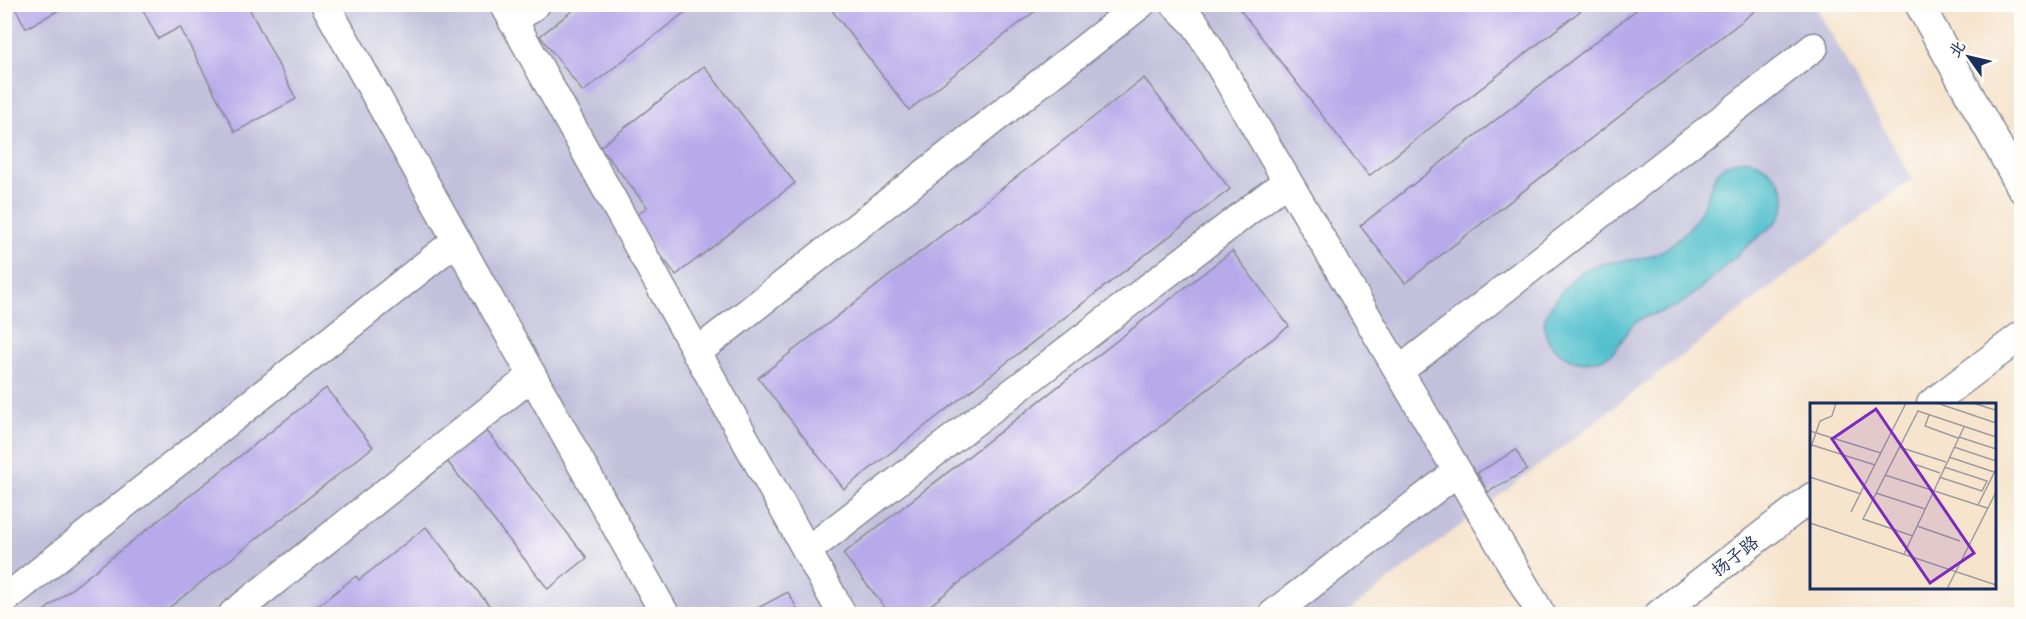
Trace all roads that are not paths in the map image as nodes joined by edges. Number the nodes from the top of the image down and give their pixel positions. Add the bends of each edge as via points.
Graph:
1 (325, 4) edge
2 (536, 4) edge
3 (1141, 4) edge
4 (1175, 4) edge
5 (1919, 4) edge
6 (508, 13) edge
7 (1814, 47) dead end
8 (1287, 181) junction
9 (2022, 189) edge
10 (457, 240) junction
11 (2022, 334) edge
12 (696, 353) junction
13 (1399, 371) junction
14 (532, 376) junction
15 (1934, 403) edge
16 (1457, 472) junction
17 (1810, 498) edge
18 (807, 551) junction
19 (4, 600) edge
20 (233, 615) edge
21 (665, 615) edge
22 (842, 615) edge
23 (1273, 615) edge
24 (1541, 615) edge
25 (1659, 615) edge

1 - 10 street
2 - 6 street
3 - 12 street
4 - 8 street via 1196,25
5 - 9 street
6 - 12 street
7 - 13 street
8 - 13 street
8 - 18 street
10 - 14 street
10 - 19 street
11 - 15 street
12 - 18 street
13 - 16 street
14 - 20 street
14 - 21 street
16 - 23 street
16 - 24 street
17 - 25 street, 扬子路
18 - 22 street

